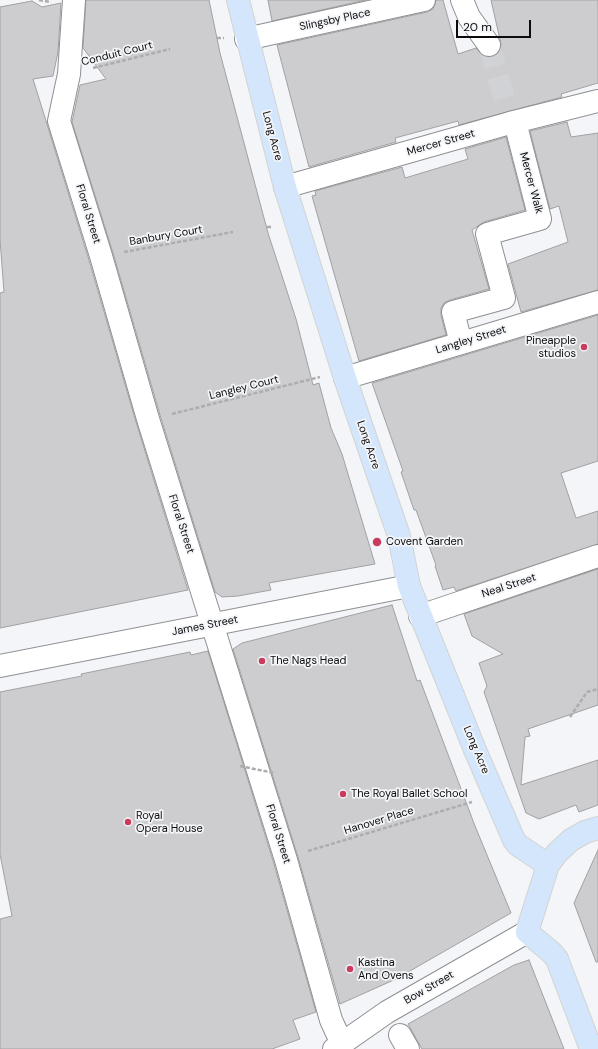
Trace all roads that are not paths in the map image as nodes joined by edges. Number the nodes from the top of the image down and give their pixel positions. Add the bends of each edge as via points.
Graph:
1 (74, 0) edge
2 (238, 0) edge
3 (424, 0) edge
4 (462, 0) edge
5 (246, 39) junction
6 (489, 45) tunnel mouth
7 (598, 101) edge
8 (510, 118) junction
9 (285, 187) junction
10 (504, 298) junction
11 (598, 302) edge
12 (514, 327) junction
13 (461, 343) junction
14 (345, 378) junction
15 (598, 556) edge
16 (409, 586) junction
17 (420, 616) junction
18 (213, 625) junction
19 (0, 666) edge
20 (598, 828) edge
21 (548, 865) junction
22 (527, 932) junction
23 (338, 1046) edge
24 (591, 1049) edge

1 - 18 street, Floral Street via 69,74 59,121
2 - 5 main road, Long Acre
3 - 5 street, Slingsby Place
4 - 6 street via 468,16
5 - 9 main road, Long Acre
7 - 8 street, Mercer Street
8 - 9 street, Mercer Street
8 - 10 street, Mercer Walk via 540,219 487,234
9 - 14 main road, Long Acre
10 - 12 street, Mercer Walk
10 - 13 street via 453,312
11 - 12 street, Langley Street
12 - 13 street, Langley Street
13 - 14 street, Langley Street
14 - 16 main road, Long Acre via 399,536
15 - 17 street, Neal Street
16 - 17 main road, Long Acre
16 - 18 street, James Street
17 - 21 main road, Long Acre via 514,840
18 - 19 street, James Street
18 - 23 street, Floral Street via 286,860
20 - 21 main road via 571,840
21 - 22 main road
22 - 23 street, Bow Street via 387,1012
22 - 24 main road via 557,959

